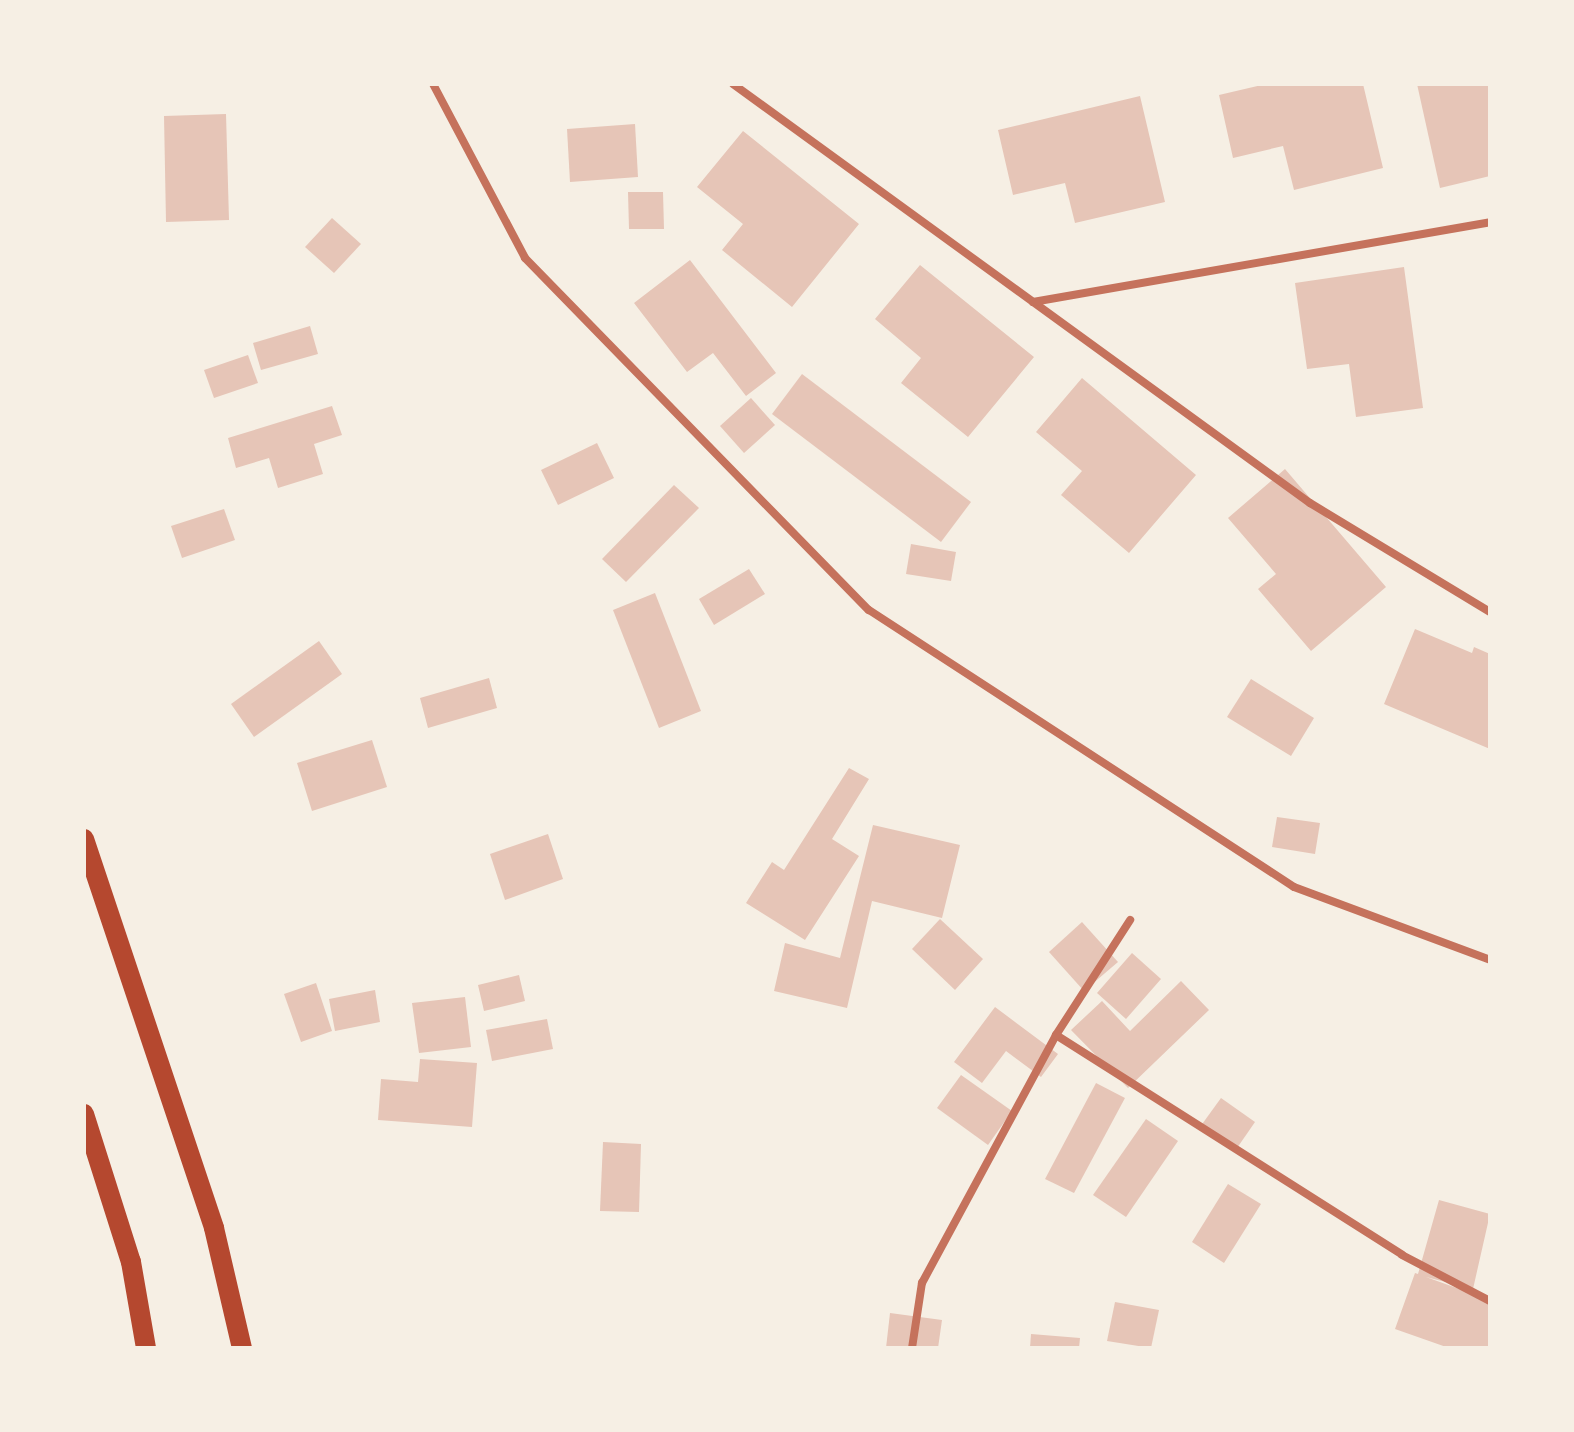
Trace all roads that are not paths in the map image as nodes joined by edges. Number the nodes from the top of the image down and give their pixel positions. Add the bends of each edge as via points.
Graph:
1 (433, 84) edge
2 (733, 84) edge
3 (1490, 222) edge
4 (1033, 302) junction
5 (1490, 612) edge
6 (84, 839) edge
7 (1130, 920) dead end
8 (1490, 960) edge
9 (1056, 1035) junction
10 (84, 1114) edge
11 (1490, 1301) edge
12 (146, 1348) edge
13 (242, 1348) edge
14 (912, 1348) edge

1 - 8 street via 525,258 869,610 1294,887
2 - 4 street
3 - 4 street
4 - 5 street via 1310,503
6 - 13 main road via 214,1228
7 - 9 street
9 - 11 street via 1402,1255
9 - 14 street via 922,1283
10 - 12 main road via 131,1262

